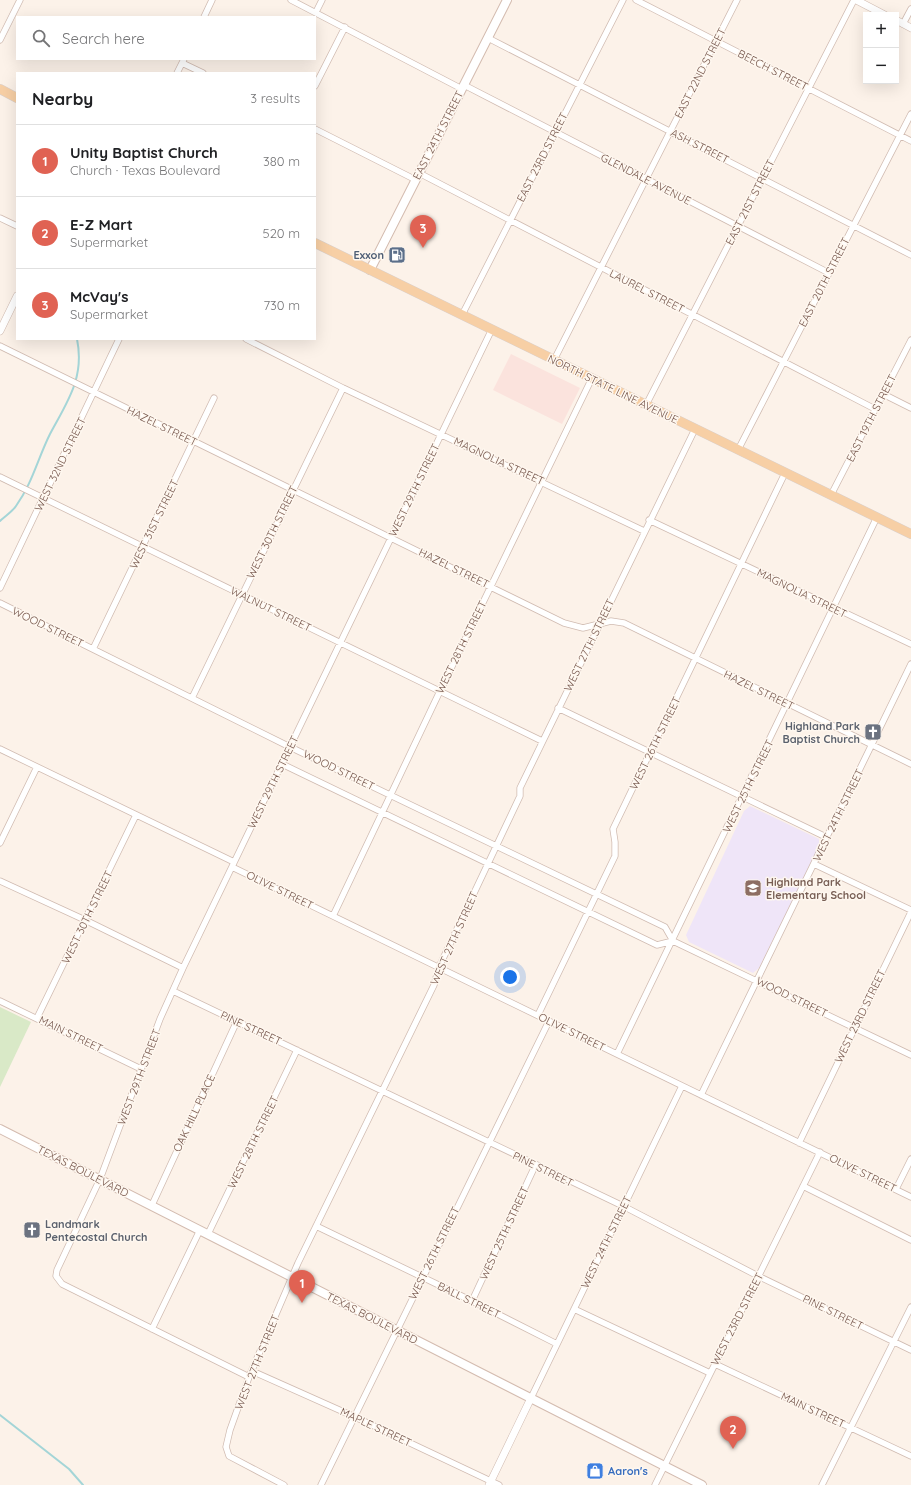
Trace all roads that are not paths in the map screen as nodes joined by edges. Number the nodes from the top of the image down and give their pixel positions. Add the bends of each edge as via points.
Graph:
1 (20, 0) edge
2 (212, 0) edge
3 (292, 0) edge
4 (322, 0) edge
5 (507, 0) edge
6 (623, 0) edge
7 (636, 0) edge
8 (737, 0) edge
9 (857, 0) edge
10 (911, 9) edge
11 (316, 12) junction
12 (879, 12) edge
13 (204, 16) edge
14 (899, 22) edge
15 (903, 24) junction
16 (345, 27) junction
17 (911, 28) edge
18 (488, 38) junction
19 (0, 40) edge
20 (716, 41) junction
21 (183, 61) edge
22 (178, 72) edge
23 (201, 72) edge
24 (316, 84) edge
25 (579, 85) junction
26 (463, 87) junction
27 (809, 88) junction
28 (0, 89) edge
29 (16, 97) edge
30 (911, 114) edge
31 (316, 129) edge
32 (670, 131) junction
33 (555, 132) junction
34 (900, 135) junction
35 (911, 141) edge
36 (417, 176) junction
37 (762, 178) junction
38 (646, 179) junction
39 (0, 218) edge
40 (510, 220) junction
41 (854, 225) junction
42 (16, 226) edge
43 (738, 226) junction
44 (316, 243) edge
45 (911, 255) edge
46 (601, 267) junction
47 (370, 270) junction
48 (829, 273) junction
49 (16, 298) edge
50 (692, 314) junction
51 (462, 315) junction
52 (0, 330) edge
53 (492, 330) junction
54 (119, 340) edge
55 (248, 340) edge
56 (911, 340) edge
57 (0, 346) edge
58 (554, 360) junction
59 (783, 362) junction
60 (592, 378) junction
61 (343, 388) junction
62 (94, 393) junction
63 (883, 394) junction
64 (214, 398) dead end
65 (646, 405) junction
66 (911, 408) edge
67 (875, 409) junction
68 (695, 429) junction
69 (441, 434) junction
70 (193, 441) junction
71 (738, 450) junction
72 (785, 473) junction
73 (0, 477) edge
74 (542, 482) junction
75 (293, 491) junction
76 (831, 495) junction
77 (43, 499) junction
78 (877, 517) junction
79 (649, 520) junction
80 (644, 531) junction
81 (911, 534) edge
82 (391, 538) junction
83 (143, 547) junction
84 (742, 564) junction
85 (491, 586) junction
86 (0, 588) edge
87 (242, 595) junction
88 (0, 603) edge
89 (834, 608) junction
90 (599, 624) junction
91 (340, 643) junction
92 (911, 644) edge
93 (93, 649) junction
94 (695, 659) junction
95 (911, 664) edge
96 (440, 691) junction
97 (192, 698) junction
98 (788, 704) junction
99 (558, 708) junction
100 (542, 741) junction
101 (872, 745) junction
102 (290, 747) junction
103 (0, 749) edge
104 (650, 752) junction
105 (282, 764) junction
106 (911, 764) edge
107 (37, 767) junction
108 (391, 796) junction
109 (743, 797) junction
110 (383, 812) junction
111 (136, 816) junction
112 (826, 837) junction
113 (0, 844) edge
114 (496, 846) junction
115 (487, 864) junction
116 (814, 864) junction
117 (233, 865) junction
118 (0, 881) edge
119 (597, 895) junction
120 (911, 911) edge
121 (589, 912) junction
122 (333, 916) junction
123 (86, 920) junction
124 (673, 941) junction
125 (439, 967) junction
126 (183, 968) junction
127 (758, 980) junction
128 (173, 991) junction
129 (0, 1001) edge
130 (538, 1016) junction
131 (37, 1018) junction
132 (236, 1021) junction
133 (549, 1021) junction
134 (855, 1027) junction
135 (297, 1050) junction
136 (618, 1054) junction
137 (911, 1054) edge
138 (141, 1068) junction
139 (682, 1086) junction
140 (381, 1090) junction
141 (701, 1095) junction
142 (0, 1128) edge
143 (489, 1142) junction
144 (799, 1142) junction
145 (820, 1152) junction
146 (911, 1159) edge
147 (536, 1166) junction
148 (100, 1180) junction
149 (803, 1186) junction
150 (896, 1189) junction
151 (911, 1197) edge
152 (152, 1205) junction
153 (623, 1206) junction
154 (316, 1226) junction
155 (200, 1230) junction
156 (208, 1234) junction
157 (911, 1240) edge
158 (758, 1276) junction
159 (292, 1278) junction
160 (422, 1278) junction
161 (472, 1301) junction
162 (911, 1307) edge
163 (574, 1309) junction
164 (152, 1329) junction
165 (396, 1330) junction
166 (894, 1341) junction
167 (557, 1344) junction
168 (911, 1350) edge
169 (714, 1364) junction
170 (252, 1371) junction
171 (710, 1374) junction
172 (249, 1377) junction
173 (531, 1398) junction
174 (355, 1417) junction
175 (851, 1428) junction
176 (911, 1456) edge
177 (663, 1467) junction
178 (490, 1483) edge
179 (284, 1485) edge
180 (321, 1485) edge
181 (499, 1485) edge
182 (655, 1485) edge
183 (702, 1485) edge
184 (822, 1485) edge

1 - 19 street
2 - 13 street
3 - 11 street, GLENDALE AVENUE
4 - 11 street
5 - 18 main road, EAST 24TH STREET
6 - 25 street, EAST 23RD STREET
7 - 20 street, BEECH STREET
8 - 20 street, EAST 22ND STREET
9 - 12 street
9 - 27 street, EAST 21ST STREET
10 - 15 street
11 - 16 street, GLENDALE AVENUE
14 - 15 street
15 - 17 street
16 - 24 street
16 - 26 street, GLENDALE AVENUE
18 - 25 street, ASH STREET
18 - 26 main road, EAST 24TH STREET
20 - 27 street, BEECH STREET
20 - 32 street, EAST 22ND STREET
21 - 22 street
21 - 23 street
25 - 32 street, ASH STREET
25 - 33 street, EAST 23RD STREET
26 - 33 street, GLENDALE AVENUE
26 - 36 main road, EAST 24TH STREET
27 - 34 street, BEECH STREET
27 - 37 street, EAST 21ST STREET
28 - 29 main road
30 - 34 street, EAST 20TH STREET
31 - 36 street, LAUREL STREET
32 - 37 street, ASH STREET
32 - 38 street, EAST 22ND STREET
33 - 38 street, GLENDALE AVENUE
33 - 40 street, EAST 23RD STREET
34 - 35 street, BEECH STREET
34 - 41 street, EAST 20TH STREET
36 - 40 street, LAUREL STREET
36 - 47 main road, EAST 24TH STREET
37 - 41 street, ASH STREET
37 - 43 street, EAST 21ST STREET
38 - 43 street, GLENDALE AVENUE
38 - 46 street, EAST 22ND STREET
39 - 42 street
40 - 46 street, LAUREL STREET
40 - 51 street, EAST 23RD STREET
41 - 45 street, ASH STREET
41 - 48 street, EAST 20TH STREET
43 - 48 street, GLENDALE AVENUE
43 - 50 street, EAST 21ST STREET
44 - 47 main road, NORTH STATE LINE AVENUE
46 - 50 street, LAUREL STREET
46 - 58 street, EAST 22ND STREET
47 - 51 main road, NORTH STATE LINE AVENUE
48 - 59 street, EAST 20TH STREET
49 - 52 street
50 - 59 street, LAUREL STREET
50 - 65 street, EAST 21ST STREET
51 - 53 main road, NORTH STATE LINE AVENUE
53 - 58 main road, NORTH STATE LINE AVENUE
53 - 69 street, WEST 29TH STREET
54 - 62 street, WEST 32ND STREET
55 - 61 street, MAGNOLIA STREET
56 - 63 street, EAST 19TH STREET
57 - 62 street, HAZEL STREET
58 - 60 main road, NORTH STATE LINE AVENUE
59 - 67 street, LAUREL STREET
59 - 71 street, EAST 20TH STREET
60 - 65 main road, NORTH STATE LINE AVENUE
60 - 74 street, WEST 28TH STREET
61 - 69 street, MAGNOLIA STREET
61 - 75 street, WEST 30TH STREET
62 - 70 street, HAZEL STREET
62 - 77 street, WEST 32ND STREET
63 - 66 street
63 - 67 street, EAST 19TH STREET
64 - 70 street, WEST 31ST STREET
65 - 68 main road, NORTH STATE LINE AVENUE
67 - 76 street, EAST 19TH STREET
68 - 71 main road, NORTH STATE LINE AVENUE
68 - 79 street, WEST 27TH STREET
69 - 74 street, MAGNOLIA STREET
69 - 82 street, WEST 29TH STREET
70 - 75 street, HAZEL STREET
70 - 83 street, WEST 31ST STREET
71 - 72 main road, NORTH STATE LINE AVENUE
72 - 76 main road, NORTH STATE LINE AVENUE
72 - 84 street, WEST 26TH STREET
73 - 77 street, WALNUT STREET
74 - 80 street, MAGNOLIA STREET
74 - 85 street, WEST 28TH STREET
75 - 82 street, HAZEL STREET
75 - 87 street, WEST 30TH STREET
76 - 78 main road, NORTH STATE LINE AVENUE
77 - 83 street, WALNUT STREET
77 - 86 street, WEST 32ND STREET
78 - 81 main road, NORTH STATE LINE AVENUE
78 - 89 street, WEST 25TH STREET
79 - 80 street, WEST 27TH STREET
79 - 84 street, MAGNOLIA STREET
80 - 90 street, WEST 27TH STREET
82 - 85 street, HAZEL STREET
82 - 91 street, WEST 29TH STREET
83 - 87 street, WALNUT STREET
83 - 93 street, WEST 31ST STREET
84 - 89 street, MAGNOLIA STREET
84 - 94 street, WEST 26TH STREET
85 - 90 street, HAZEL STREET via 564,623 583,628
85 - 96 street, WEST 28TH STREET
87 - 91 street, WALNUT STREET
87 - 97 street, WEST 30TH STREET
88 - 93 street, WOOD STREET
89 - 92 street, MAGNOLIA STREET
89 - 98 street, WEST 25TH STREET
90 - 94 street, HAZEL STREET via 611,621 624,623
90 - 99 street, WEST 27TH STREET
91 - 96 street, WALNUT STREET
91 - 102 street, WEST 29TH STREET
93 - 97 street, WOOD STREET
94 - 98 street, HAZEL STREET
94 - 104 street, WEST 26TH STREET
95 - 101 street, WEST 24TH STREET
96 - 100 street, WALNUT STREET
96 - 108 street, WEST 28TH STREET
97 - 102 street, WOOD STREET
98 - 101 street, HAZEL STREET
98 - 109 street, WEST 25TH STREET
99 - 100 street, WEST 27TH STREET
99 - 104 street
100 - 114 street, WEST 27TH STREET
101 - 106 street, HAZEL STREET
101 - 112 street, WEST 24TH STREET
102 - 105 street, WEST 29TH STREET
102 - 108 street, WOOD STREET
103 - 107 street, OLIVE STREET
104 - 109 street
104 - 119 street, WEST 26TH STREET via 613,829 615,856
105 - 110 street, WOOD STREET
105 - 117 street, WEST 29TH STREET
107 - 111 street, OLIVE STREET
107 - 113 street
108 - 110 street, WEST 28TH STREET
108 - 114 street, WOOD STREET
109 - 112 street
109 - 124 street, WEST 25TH STREET
110 - 115 street, WOOD STREET
110 - 122 street, WEST 28TH STREET
111 - 117 street, OLIVE STREET
111 - 123 street, WEST 30TH STREET
112 - 116 street, WEST 24TH STREET
114 - 115 street, WEST 27TH STREET
114 - 119 street, WOOD STREET
115 - 121 street, WOOD STREET
115 - 125 street, WEST 27TH STREET
116 - 120 street
116 - 127 street, WEST 24TH STREET
117 - 122 street, OLIVE STREET
117 - 126 street, WEST 29TH STREET
118 - 123 street
119 - 121 street, WEST 26TH STREET
119 - 124 street, WOOD STREET via 664,927
120 - 134 street, WEST 23RD STREET
121 - 124 street, WOOD STREET via 657,945
121 - 130 street, WEST 26TH STREET
122 - 125 street, OLIVE STREET
123 - 126 street
123 - 131 street, WEST 30TH STREET
124 - 127 street, WOOD STREET
124 - 136 street, WEST 25TH STREET
125 - 130 street, OLIVE STREET
125 - 140 street, WEST 27TH STREET via 434,985
126 - 128 street, WEST 29TH STREET
127 - 134 street, WOOD STREET
127 - 141 street, WEST 24TH STREET
128 - 132 street, PINE STREET
128 - 138 street, WEST 29TH STREET
129 - 131 street, MAIN STREET
130 - 133 street, OLIVE STREET
131 - 138 street, MAIN STREET
132 - 135 street, PINE STREET
132 - 152 street, OAK HILL PLACE
133 - 136 street, OLIVE STREET
133 - 143 street, WEST 26TH STREET
134 - 137 street, WOOD STREET
134 - 144 street, WEST 23RD STREET
135 - 140 street, PINE STREET
135 - 156 street, WEST 28TH STREET
136 - 139 street, OLIVE STREET
138 - 148 street, WEST 29TH STREET
139 - 141 street, OLIVE STREET
139 - 153 street, WEST 24TH STREET
140 - 143 street, PINE STREET
140 - 154 street, WEST 27TH STREET
141 - 144 street, OLIVE STREET
142 - 148 main road, TEXAS BOULEVARD
143 - 147 street, PINE STREET
143 - 160 street, WEST 26TH STREET
144 - 145 street, OLIVE STREET
145 - 149 street, WEST 23RD STREET
145 - 150 street, OLIVE STREET
146 - 150 street
147 - 153 street, PINE STREET
147 - 161 street, WEST 25TH STREET
148 - 152 main road, TEXAS BOULEVARD
148 - 164 street, WEST 29TH STREET via 56,1276 58,1281
149 - 157 street
149 - 158 street, WEST 23RD STREET
150 - 151 street, OLIVE STREET
152 - 155 main road, TEXAS BOULEVARD
153 - 158 street, PINE STREET
153 - 163 street, WEST 24TH STREET
154 - 159 street, WEST 27TH STREET
154 - 160 street, BALL STREET
155 - 156 main road, TEXAS BOULEVARD
155 - 164 street
156 - 159 main road, TEXAS BOULEVARD
158 - 166 street, PINE STREET
158 - 169 street, WEST 23RD STREET
159 - 165 main road, TEXAS BOULEVARD
159 - 170 street, WEST 27TH STREET
160 - 161 street, BALL STREET
160 - 165 street, WEST 26TH STREET
161 - 167 street, BALL STREET
162 - 166 street
163 - 167 street, WEST 24TH STREET
163 - 171 street
164 - 172 street
165 - 173 main road, TEXAS BOULEVARD
165 - 174 street, WEST 26TH STREET
166 - 168 street, PINE STREET
166 - 175 street
167 - 173 street, WEST 24TH STREET
169 - 171 street, WEST 23RD STREET
169 - 175 street, MAIN STREET
170 - 172 street, WEST 27TH STREET
170 - 174 street, MAPLE STREET
171 - 177 street, WEST 23RD STREET
172 - 179 street, WEST 27TH STREET via 230,1430 226,1453 234,1460
173 - 177 main road, TEXAS BOULEVARD
173 - 178 street
174 - 178 street, MAPLE STREET
174 - 180 street, WEST 26TH STREET
175 - 176 street, MAIN STREET
175 - 184 street
177 - 182 street, WEST 23RD STREET
177 - 183 main road, TEXAS BOULEVARD
178 - 181 street, MAPLE STREET

